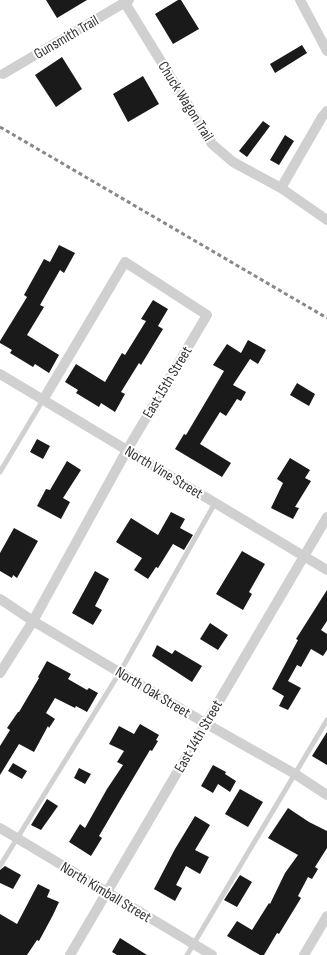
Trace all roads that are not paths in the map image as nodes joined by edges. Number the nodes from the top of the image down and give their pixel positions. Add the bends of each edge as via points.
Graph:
1 (300, 0) edge
2 (127, 1) edge
3 (327, 51) edge
4 (3, 74) dead end
5 (327, 111) edge
6 (281, 188) junction
7 (327, 220) edge
8 (0, 374) edge
9 (43, 400) junction
10 (127, 450) junction
11 (0, 472) edge
12 (215, 503) junction
13 (327, 517) edge
14 (304, 556) junction
15 (327, 570) edge
16 (0, 599) edge
17 (33, 621) junction
18 (120, 672) junction
19 (0, 673) edge
20 (327, 720) edge
21 (205, 723) junction
22 (295, 774) junction
23 (327, 795) edge
24 (0, 828) edge
25 (16, 838) junction
26 (0, 866) edge
27 (107, 892) junction
28 (327, 916) edge
29 (194, 944) junction
30 (70, 955) edge
31 (187, 955) edge
32 (212, 955) edge
33 (304, 955) edge

1 - 3 street
2 - 4 street, Gunsmith Trail
2 - 6 street, Chuck Wagon Trail via 212,144 233,162
5 - 6 street
6 - 7 street, Chuck Wagon Trail
8 - 9 street, North Vine Street
9 - 10 street, North Vine Street
9 - 10 street, East 15th Street via 125,262 207,315
9 - 11 lane
10 - 12 street, North Vine Street
10 - 17 street, East 15th Street
12 - 14 street, North Vine Street
12 - 18 lane
13 - 14 street, East 14th Street
14 - 15 street, North Vine Street
14 - 21 street, East 14th Street
16 - 17 street, North Oak Street
17 - 18 street, North Oak Street
17 - 19 street, East 15th Street
18 - 21 street, North Oak Street
18 - 25 lane
20 - 22 lane
21 - 22 street, North Oak Street
21 - 27 street, East 14th Street
22 - 23 street, North Oak Street
22 - 29 lane
24 - 25 street, North Kimball Street
25 - 26 lane
25 - 27 street, North Kimball Street
27 - 29 street, North Kimball Street
27 - 30 street, East 14th Street
28 - 33 street
29 - 31 lane
29 - 32 street, North Kimball Street

